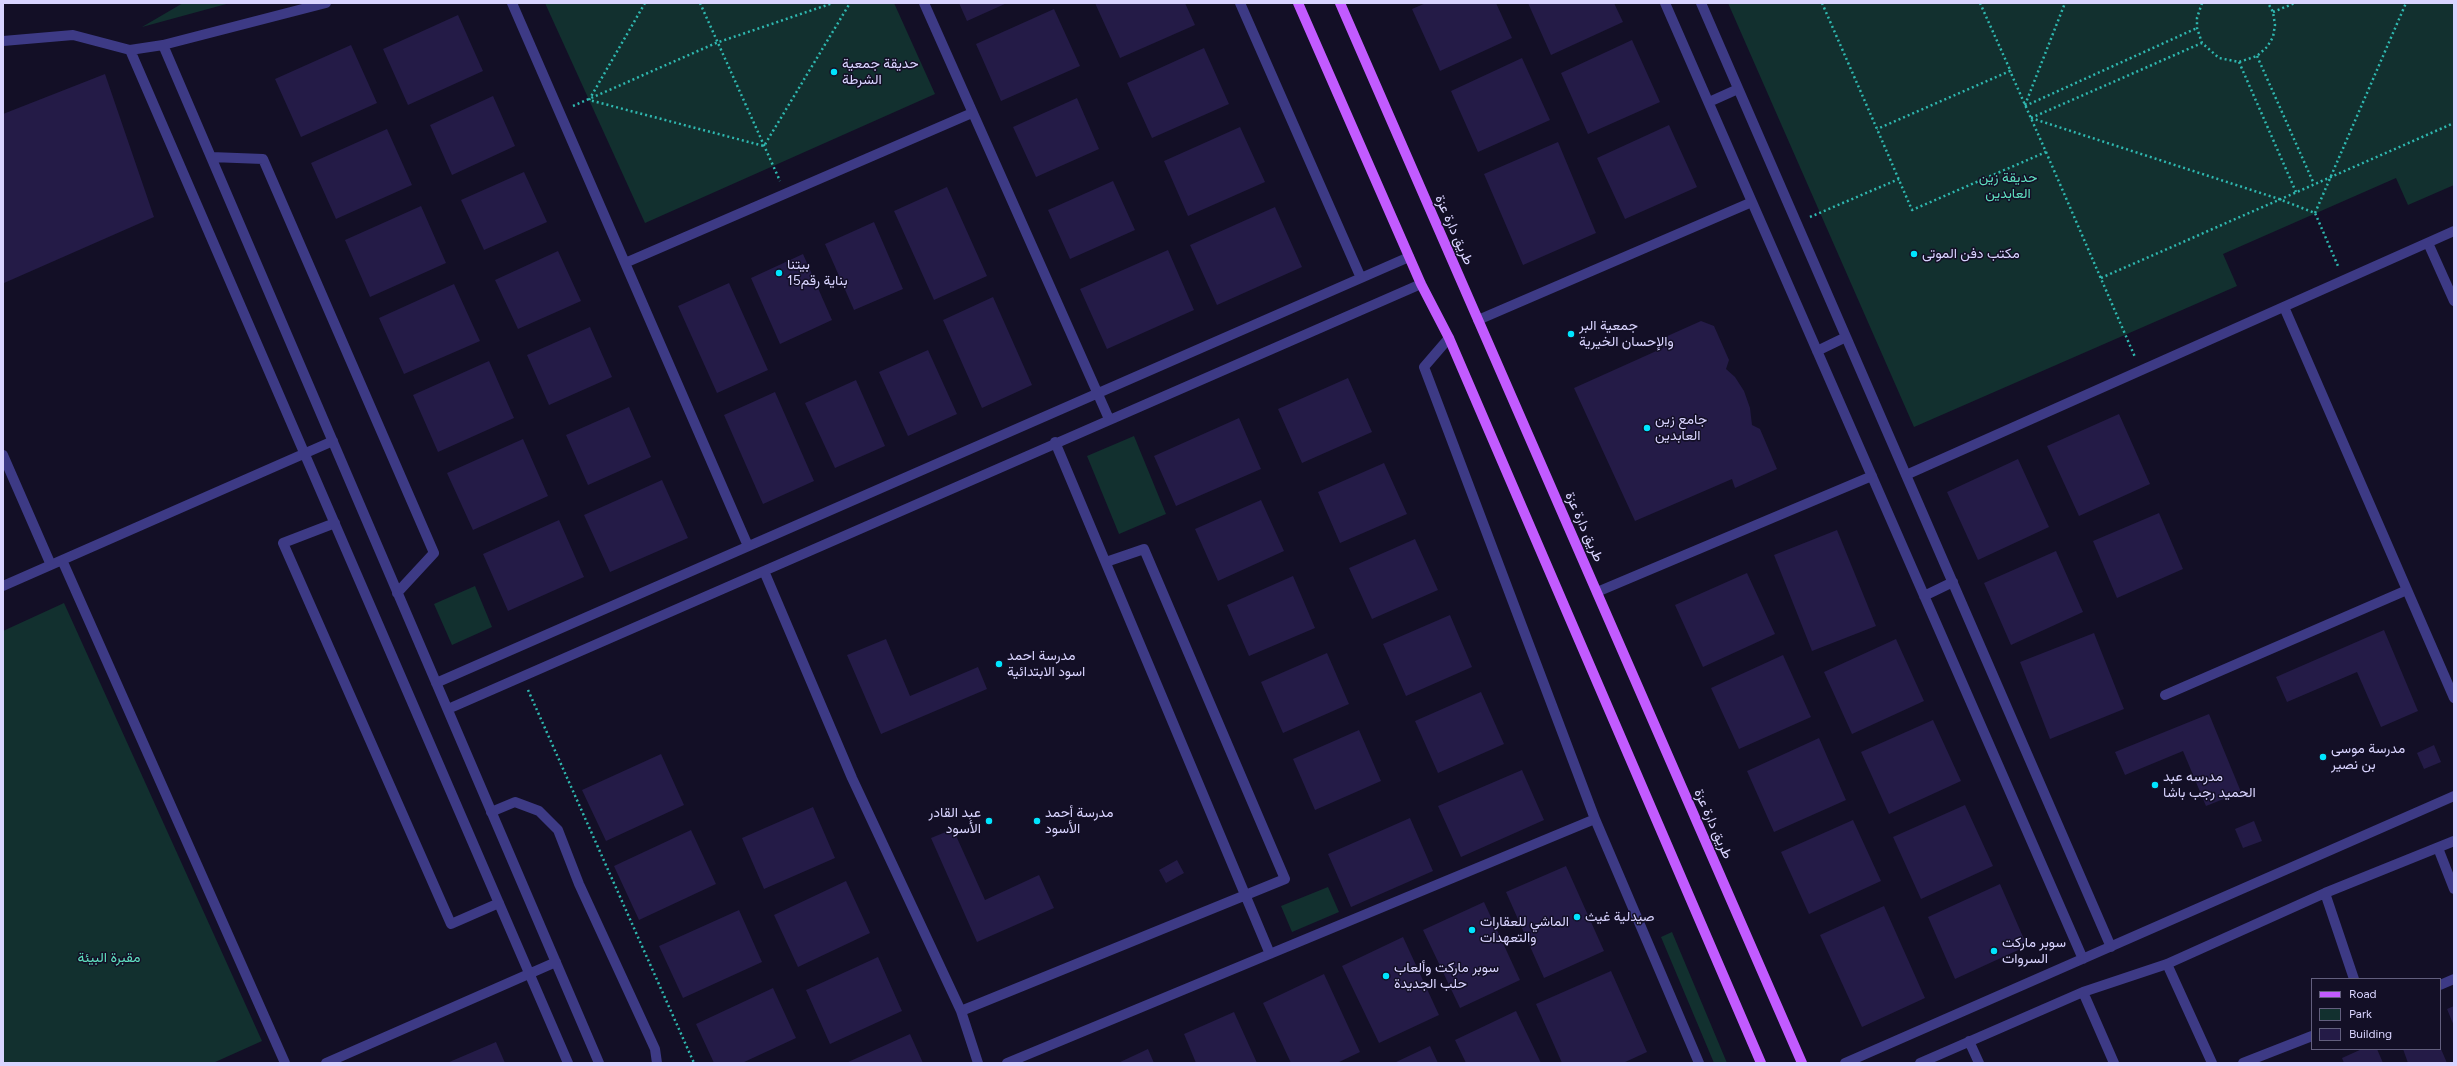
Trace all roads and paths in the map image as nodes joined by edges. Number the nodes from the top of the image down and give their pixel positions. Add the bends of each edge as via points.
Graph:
1 (326, 3) edge
2 (512, 3) edge
3 (645, 3) edge
4 (700, 3) edge
5 (833, 3) edge
6 (850, 3) edge
7 (924, 3) edge
8 (1240, 3) edge
9 (1298, 3) edge
10 (1340, 3) edge
11 (1665, 3) edge
12 (1701, 3) edge
13 (1822, 3) edge
14 (1980, 3) edge
15 (2065, 3) edge
16 (2202, 3) edge
17 (2268, 3) edge
18 (2295, 3) edge
19 (2406, 3) edge
20 (2274, 12) junction
21 (2197, 28) junction
22 (3, 41) edge
23 (716, 43) junction
24 (2202, 44) junction
25 (163, 45) junction
26 (130, 50) junction
27 (2258, 56) junction
28 (2239, 62) junction
29 (2012, 74) junction
30 (1738, 88) junction
31 (589, 100) junction
32 (1708, 102) junction
33 (2025, 106) junction
34 (972, 113) junction
35 (2031, 118) junction
36 (2454, 123) edge
37 (1877, 129) junction
38 (764, 146) junction
39 (2046, 152) junction
40 (211, 157) junction
41 (773, 166) dead end
42 (2332, 176) junction
43 (1899, 179) junction
44 (2314, 184) junction
45 (2296, 192) junction
46 (2279, 199) junction
47 (1752, 202) junction
48 (2315, 213) junction
49 (1797, 223) junction
50 (2454, 231) edge
51 (2428, 243) junction
52 (1409, 257) junction
53 (625, 263) junction
54 (1361, 278) junction
55 (2101, 278) junction
56 (2344, 278) junction
57 (1421, 284) junction
58 (2454, 300) edge
59 (2284, 307) junction
60 (1478, 320) junction
61 (1846, 337) junction
62 (1449, 338) junction
63 (1818, 352) junction
64 (2141, 370) junction
65 (1097, 393) junction
66 (1109, 419) junction
67 (332, 441) junction
68 (1056, 442) junction
69 (305, 453) junction
70 (3, 455) edge
71 (1906, 475) junction
72 (1872, 476) junction
73 (335, 523) junction
74 (748, 546) junction
75 (62, 560) junction
76 (1106, 562) junction
77 (51, 565) junction
78 (764, 571) junction
79 (1953, 582) junction
80 (3, 586) edge
81 (2407, 590) junction
82 (398, 592) junction
83 (1597, 592) junction
84 (1924, 596) junction
85 (522, 677) junction
86 (436, 683) junction
87 (2165, 696) dead end
88 (2454, 698) edge
89 (448, 709) junction
90 (2454, 796) edge
91 (491, 812) junction
92 (1595, 819) junction
93 (2454, 841) edge
94 (2438, 848) junction
95 (2454, 889) edge
96 (2325, 893) junction
97 (1246, 895) junction
98 (499, 903) junction
99 (2111, 947) junction
100 (1270, 954) junction
101 (2083, 959) junction
102 (556, 962) junction
103 (2167, 964) junction
104 (529, 974) junction
105 (2354, 978) edge
106 (2454, 979) edge
107 (2441, 985) edge
108 (2083, 992) junction
109 (961, 1011) junction
110 (2311, 1036) edge
111 (1970, 1041) junction
112 (284, 1063) edge
113 (326, 1063) edge
114 (568, 1063) edge
115 (599, 1063) edge
116 (657, 1063) edge
117 (694, 1063) edge
118 (978, 1063) edge
119 (1007, 1063) edge
120 (1698, 1063) edge
121 (1761, 1063) edge
122 (1802, 1063) edge
123 (1845, 1063) edge
124 (1920, 1063) edge
125 (1978, 1063) edge
126 (2114, 1063) edge
127 (2212, 1063) edge
128 (2244, 1063) edge

1 - 25 street
2 - 53 street
3 - 31 path
4 - 23 path
5 - 23 path
6 - 38 path
7 - 34 street
8 - 54 street
9 - 52 main road
10 - 60 main road, طريق دارة عزة
11 - 32 street
12 - 30 street
13 - 37 path
14 - 29 path
15 - 33 path
16 - 21 path
17 - 20 path
18 - 20 path
19 - 42 path
20 - 27 path via 2273,36
21 - 24 path
21 - 33 path
22 - 26 street via 73,36
23 - 31 path
23 - 38 path
24 - 28 path via 2219,58
24 - 35 path
25 - 26 street
25 - 40 street
26 - 69 street
27 - 28 path
27 - 44 path
28 - 45 path
29 - 33 path
29 - 37 path via 2010,71
30 - 32 street
30 - 49 street
31 - 38 path
32 - 47 street
33 - 35 path
34 - 53 street
34 - 65 street
35 - 39 path
35 - 46 path
36 - 42 path
37 - 43 path
38 - 41 path
39 - 43 path via 1912,210
39 - 55 path
40 - 67 street
40 - 82 street via 263,159 434,553
42 - 44 path
42 - 48 path
43 - 49 path
44 - 45 path
45 - 46 path
46 - 48 path
46 - 55 path
47 - 60 street
47 - 63 street
48 - 56 path
49 - 61 street
50 - 51 street
51 - 56 street
51 - 58 street
52 - 54 street
52 - 57 main road
53 - 74 street
54 - 65 street
55 - 64 path
56 - 59 street
57 - 62 main road
57 - 66 street
59 - 64 street
59 - 81 street
60 - 83 main road, طريق دارة عزة
61 - 63 street
61 - 71 street
62 - 92 street via 1424,367
62 - 121 main road
63 - 72 street
64 - 71 street
65 - 66 street
65 - 74 street
66 - 68 street
67 - 69 street
67 - 82 street
68 - 76 street
68 - 78 street
69 - 73 street
69 - 75 street
70 - 77 street
71 - 79 street
72 - 83 street
72 - 84 street
73 - 98 street
73 - 98 street via 283,543 451,924
74 - 86 street
75 - 77 street
75 - 112 street
76 - 97 street
76 - 97 street via 1144,549 1284,879
77 - 80 street
78 - 85 street
78 - 109 street via 852,778
79 - 84 street
79 - 99 street
81 - 87 street
81 - 88 street
82 - 86 street
83 - 122 main road, طريق دارة عزة
84 - 101 street
85 - 89 street
85 - 117 path
86 - 89 street
89 - 91 street
90 - 99 street
91 - 102 street
91 - 116 street via 515,802 539,811 558,830 579,884 655,1049
92 - 100 street
92 - 120 street
93 - 94 street
94 - 95 street
94 - 96 street
96 - 103 street
96 - 105 street
97 - 100 street
97 - 109 street
98 - 104 street
99 - 101 street
100 - 119 street
101 - 123 street
102 - 104 street
102 - 115 street
103 - 108 street
103 - 127 street
104 - 113 street
104 - 114 street
106 - 107 street
108 - 111 street
108 - 126 street
109 - 118 street
110 - 128 street
111 - 124 street
111 - 125 street

